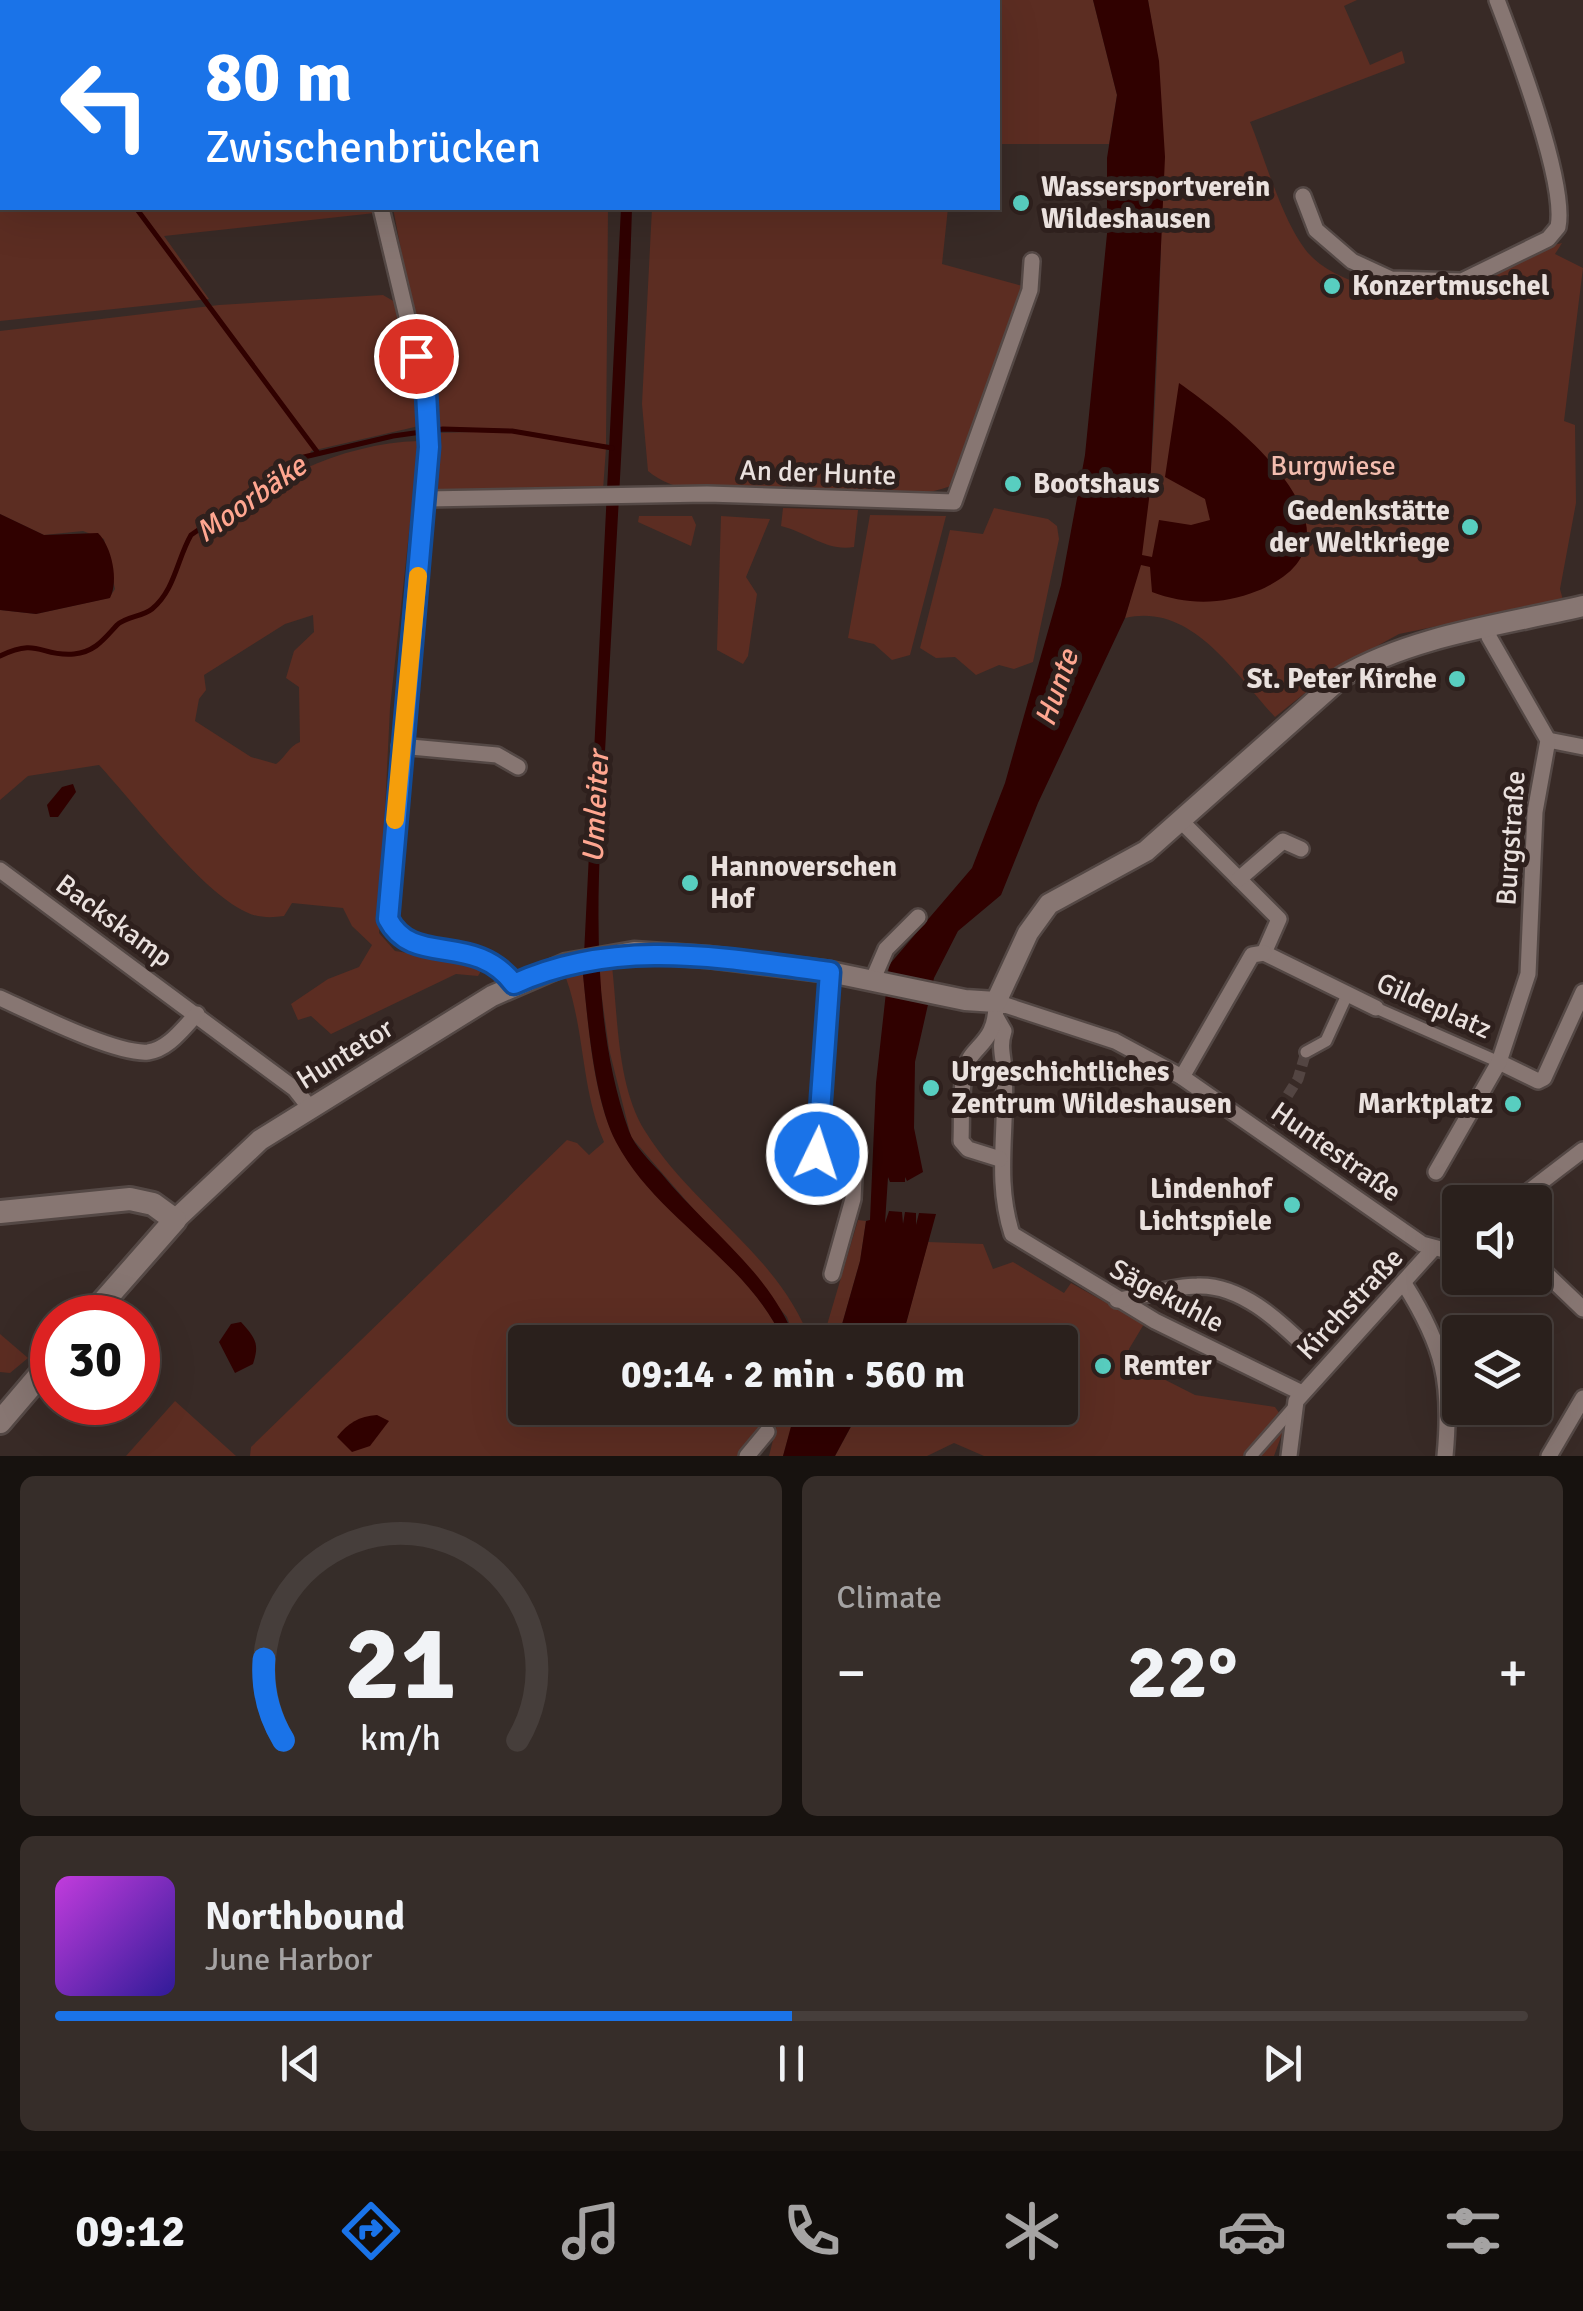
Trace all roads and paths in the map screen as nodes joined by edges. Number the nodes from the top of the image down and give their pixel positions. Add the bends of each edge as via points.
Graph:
1 (1497, 0) edge
2 (1303, 196) dead end
3 (381, 210) edge
4 (1032, 262) dead end
5 (426, 499) junction
6 (1583, 606) edge
7 (1489, 628) junction
8 (1548, 740) junction
9 (400, 746) junction
10 (1583, 746) edge
11 (518, 767) dead end
12 (1182, 821) junction
13 (1301, 849) dead end
14 (0, 870) edge
15 (1239, 879) junction
16 (918, 918) dead end
17 (1264, 953) junction
18 (830, 972) junction
19 (879, 981) junction
20 (514, 984) junction
21 (1583, 992) edge
22 (1348, 995) junction
23 (0, 998) edge
24 (1376, 1008) joint
25 (996, 1009) junction
26 (197, 1014) junction
27 (1306, 1052) tunnel mouth
28 (1499, 1062) junction
29 (1182, 1076) junction
30 (310, 1108) junction
31 (1583, 1150) edge
32 (1000, 1160) junction
33 (1436, 1172) dead end
34 (1538, 1185) edge
35 (0, 1212) edge
36 (175, 1220) junction
37 (1434, 1248) junction
38 (1442, 1250) edge
39 (832, 1274) dead end
40 (1552, 1279) edge
41 (1405, 1285) junction
42 (109, 1295) edge
43 (1118, 1300) junction
44 (1583, 1309) edge
45 (1306, 1348) dead end
46 (30, 1386) edge
47 (1583, 1398) edge
48 (1298, 1400) junction
49 (1, 1418) edge
50 (767, 1432) dead end
51 (747, 1456) edge
52 (1252, 1456) edge
53 (1289, 1456) edge
54 (1446, 1456) edge
55 (1549, 1456) edge

1 - 2 street via 1558,200 1558,227 1548,239 1462,280 1391,279 1352,261 1316,230
3 - 5 street via 426,392
4 - 5 street, An der Hunte via 1030,290 954,502 633,494
5 - 9 street
6 - 7 street
7 - 8 street, Burgstraße
7 - 12 street via 1394,652 1342,676
8 - 10 street
8 - 28 street, Burgstraße via 1535,812 1528,974
9 - 11 street via 497,755
9 - 20 street via 388,919 412,944 480,956 499,964
12 - 15 street
12 - 25 street via 1129,864 1049,904 1028,933
13 - 15 street via 1282,840
14 - 26 street, Backskamp
15 - 17 street via 1279,920
16 - 19 street via 886,949
17 - 22 street, Gildeplatz
17 - 29 street via 1252,955
18 - 19 street, Huntestraße
18 - 20 street, Huntetor via 667,953 614,954
18 - 39 street via 817,1154 855,1158 853,1199
19 - 25 street, Huntestraße
20 - 30 street, Huntetor
21 - 28 street via 1544,1078
22 - 24 street, Gildeplatz
22 - 27 street, Gildeplatz via 1326,1042
23 - 26 street via 68,1029 146,1052 166,1046
24 - 28 street, Gildeplatz
25 - 29 street, Huntestraße via 1115,1041
25 - 32 street via 1004,1031
25 - 32 street via 986,1044 965,1070 960,1142
26 - 30 street, Backskamp via 295,1088
28 - 33 street, Burgstraße
29 - 37 street, Huntestraße
30 - 36 street, Huntetor via 225,1169
31 - 34 street
32 - 43 street, Sägekuhle via 1012,1234
35 - 36 main road via 130,1200 153,1204
36 - 42 main road
37 - 38 street
37 - 41 street, Kirchstraße
40 - 44 street
41 - 48 street, Kirchstraße
41 - 54 street via 1443,1356
43 - 45 street via 1216,1288 1246,1299
43 - 48 street, Sägekuhle
46 - 49 main road
47 - 55 street
48 - 52 street
48 - 53 street
50 - 51 street

